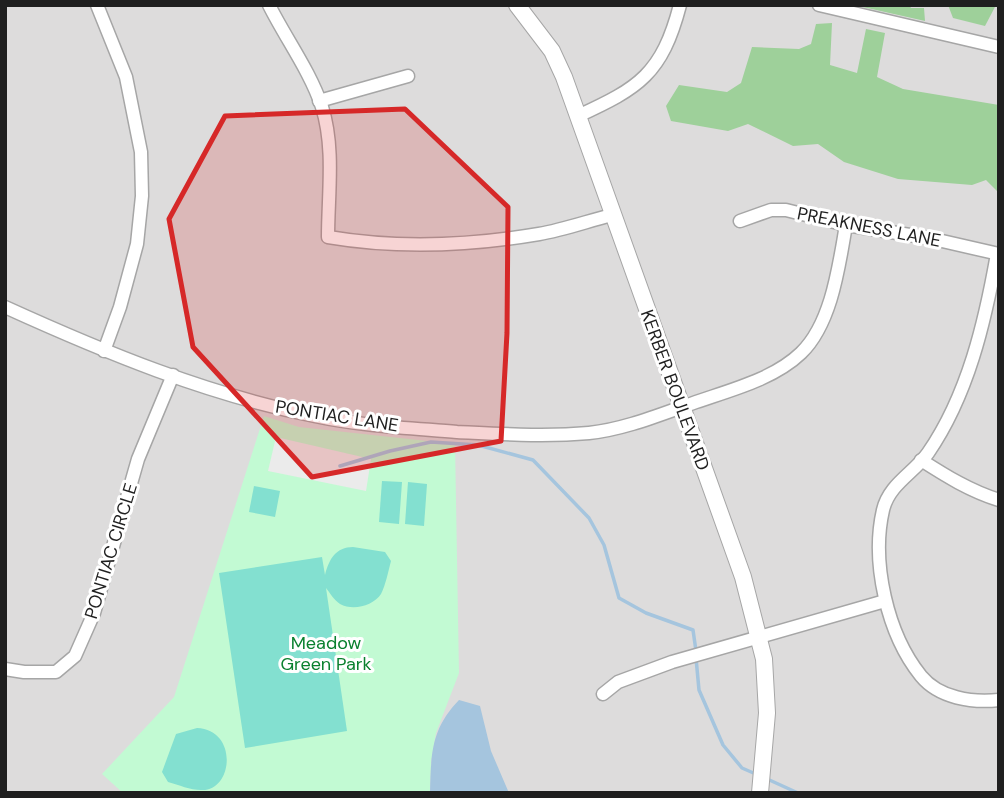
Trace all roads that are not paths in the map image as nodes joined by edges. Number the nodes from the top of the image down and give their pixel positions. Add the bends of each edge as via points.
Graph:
1 (97, 5) edge
2 (269, 5) edge
3 (517, 5) edge
4 (680, 5) edge
5 (819, 5) edge
6 (999, 47) edge
7 (408, 76) dead end
8 (319, 101) junction
9 (578, 116) junction
10 (612, 215) junction
11 (740, 221) dead end
12 (846, 225) junction
13 (998, 254) edge
14 (5, 307) edge
15 (104, 351) junction
16 (173, 375) junction
17 (682, 407) junction
18 (921, 460) junction
19 (999, 500) edge
20 (885, 601) junction
21 (760, 637) junction
22 (5, 668) edge
23 (603, 694) dead end
24 (999, 700) edge
25 (760, 793) edge

1 - 15 street via 127,77 141,152 142,196 137,244
2 - 8 street
3 - 9 street, KERBER BOULEVARD via 552,51
4 - 9 street via 659,62 635,87
5 - 6 street
7 - 8 street
8 - 10 street via 329,146 328,237 369,244 454,246 541,234
9 - 10 street, KERBER BOULEVARD
10 - 17 street, KERBER BOULEVARD
11 - 12 street, PREAKNESS LANE via 771,209
12 - 13 street, PREAKNESS LANE
12 - 17 street, PONTIAC LANE via 836,282 819,330 802,353 775,372
13 - 18 street via 971,364 955,406
14 - 15 street, PONTIAC LANE
15 - 16 street, PONTIAC LANE
16 - 17 street, PONTIAC LANE via 317,417 374,426 524,436 590,433
16 - 22 street, PONTIAC CIRCLE via 138,459 94,613 75,656 56,672
17 - 21 street, KERBER BOULEVARD
18 - 19 street
18 - 20 street via 892,488 883,509 877,565
20 - 21 street
20 - 24 street via 903,648 922,677 960,699
21 - 23 street via 672,662 618,682
21 - 25 street, KERBER BOULEVARD via 767,713

